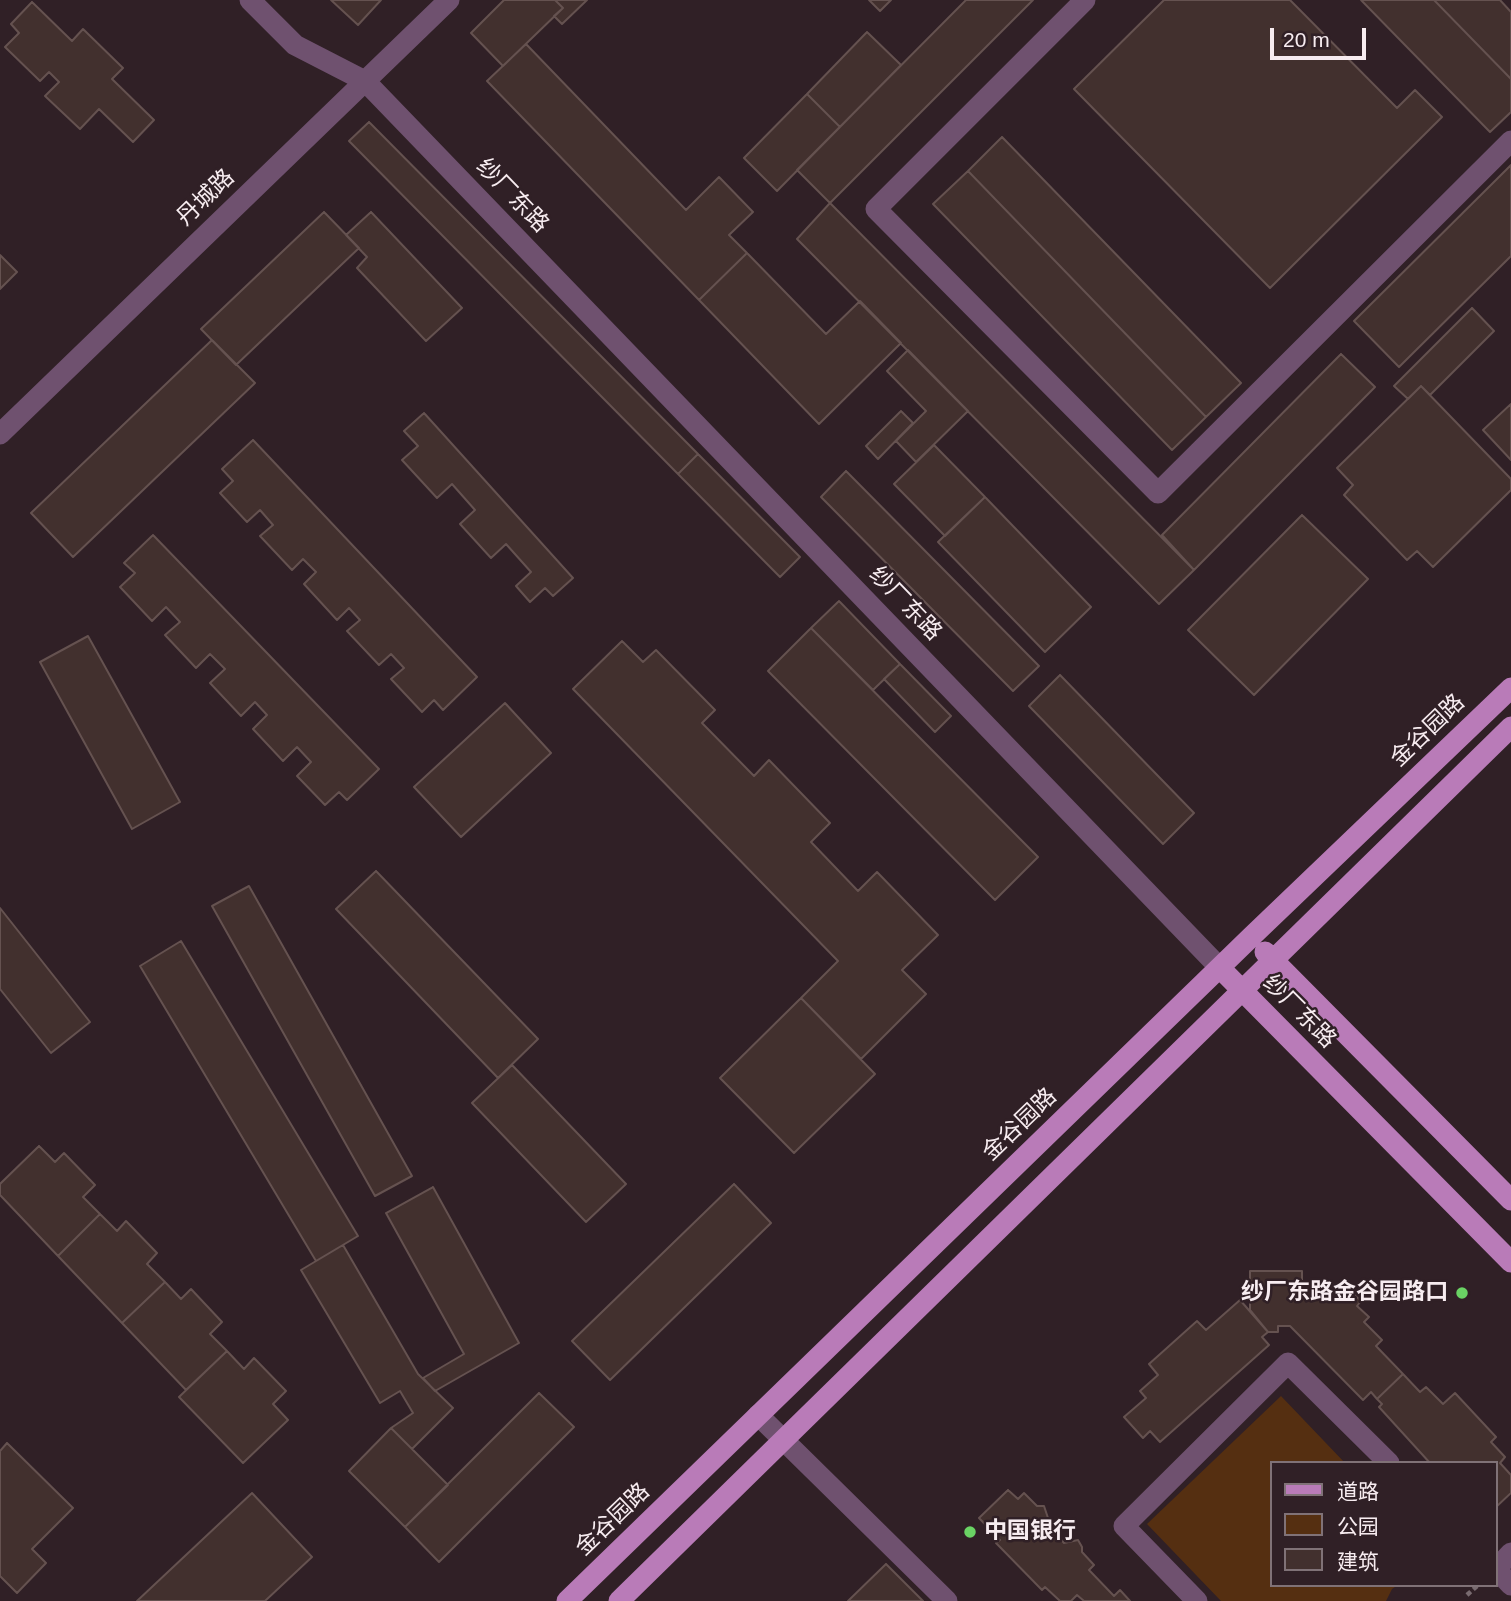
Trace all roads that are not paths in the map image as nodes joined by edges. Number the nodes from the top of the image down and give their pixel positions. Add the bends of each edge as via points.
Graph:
1 (250, 0) edge
2 (449, 0) edge
3 (1086, 0) edge
4 (365, 81) junction
5 (1511, 141) edge
6 (0, 434) edge
7 (1511, 688) edge
8 (1511, 727) edge
9 (1251, 937) junction
10 (1273, 960) junction
11 (1220, 968) junction
12 (1241, 992) junction
13 (1511, 1200) edge
14 (1511, 1262) edge
15 (758, 1415) junction
16 (783, 1440) junction
17 (1387, 1461) edge
18 (1511, 1553) edge
19 (1497, 1567) edge
20 (1497, 1571) edge
21 (1511, 1585) edge
22 (567, 1601) edge
23 (619, 1601) edge
24 (947, 1601) edge
25 (1197, 1601) edge

1 - 4 street, 纱厂东路 via 295,45
2 - 4 street, 丹城路
3 - 5 street via 876,209 1158,493
4 - 6 street, 丹城路
4 - 11 street, 纱厂东路
7 - 9 main road, 金谷园路
8 - 10 main road
9 - 10 main road, 纱厂东路
9 - 11 main road, 金谷园路
10 - 12 main road
10 - 13 main road, 纱厂东路
11 - 12 main road, 纱厂东路
11 - 15 main road, 金谷园路
12 - 14 main road, 纱厂东路
12 - 16 main road
15 - 16 street
15 - 22 main road, 金谷园路
16 - 23 main road
16 - 24 street
17 - 25 street via 1288,1363 1124,1526
18 - 19 street
20 - 21 street

